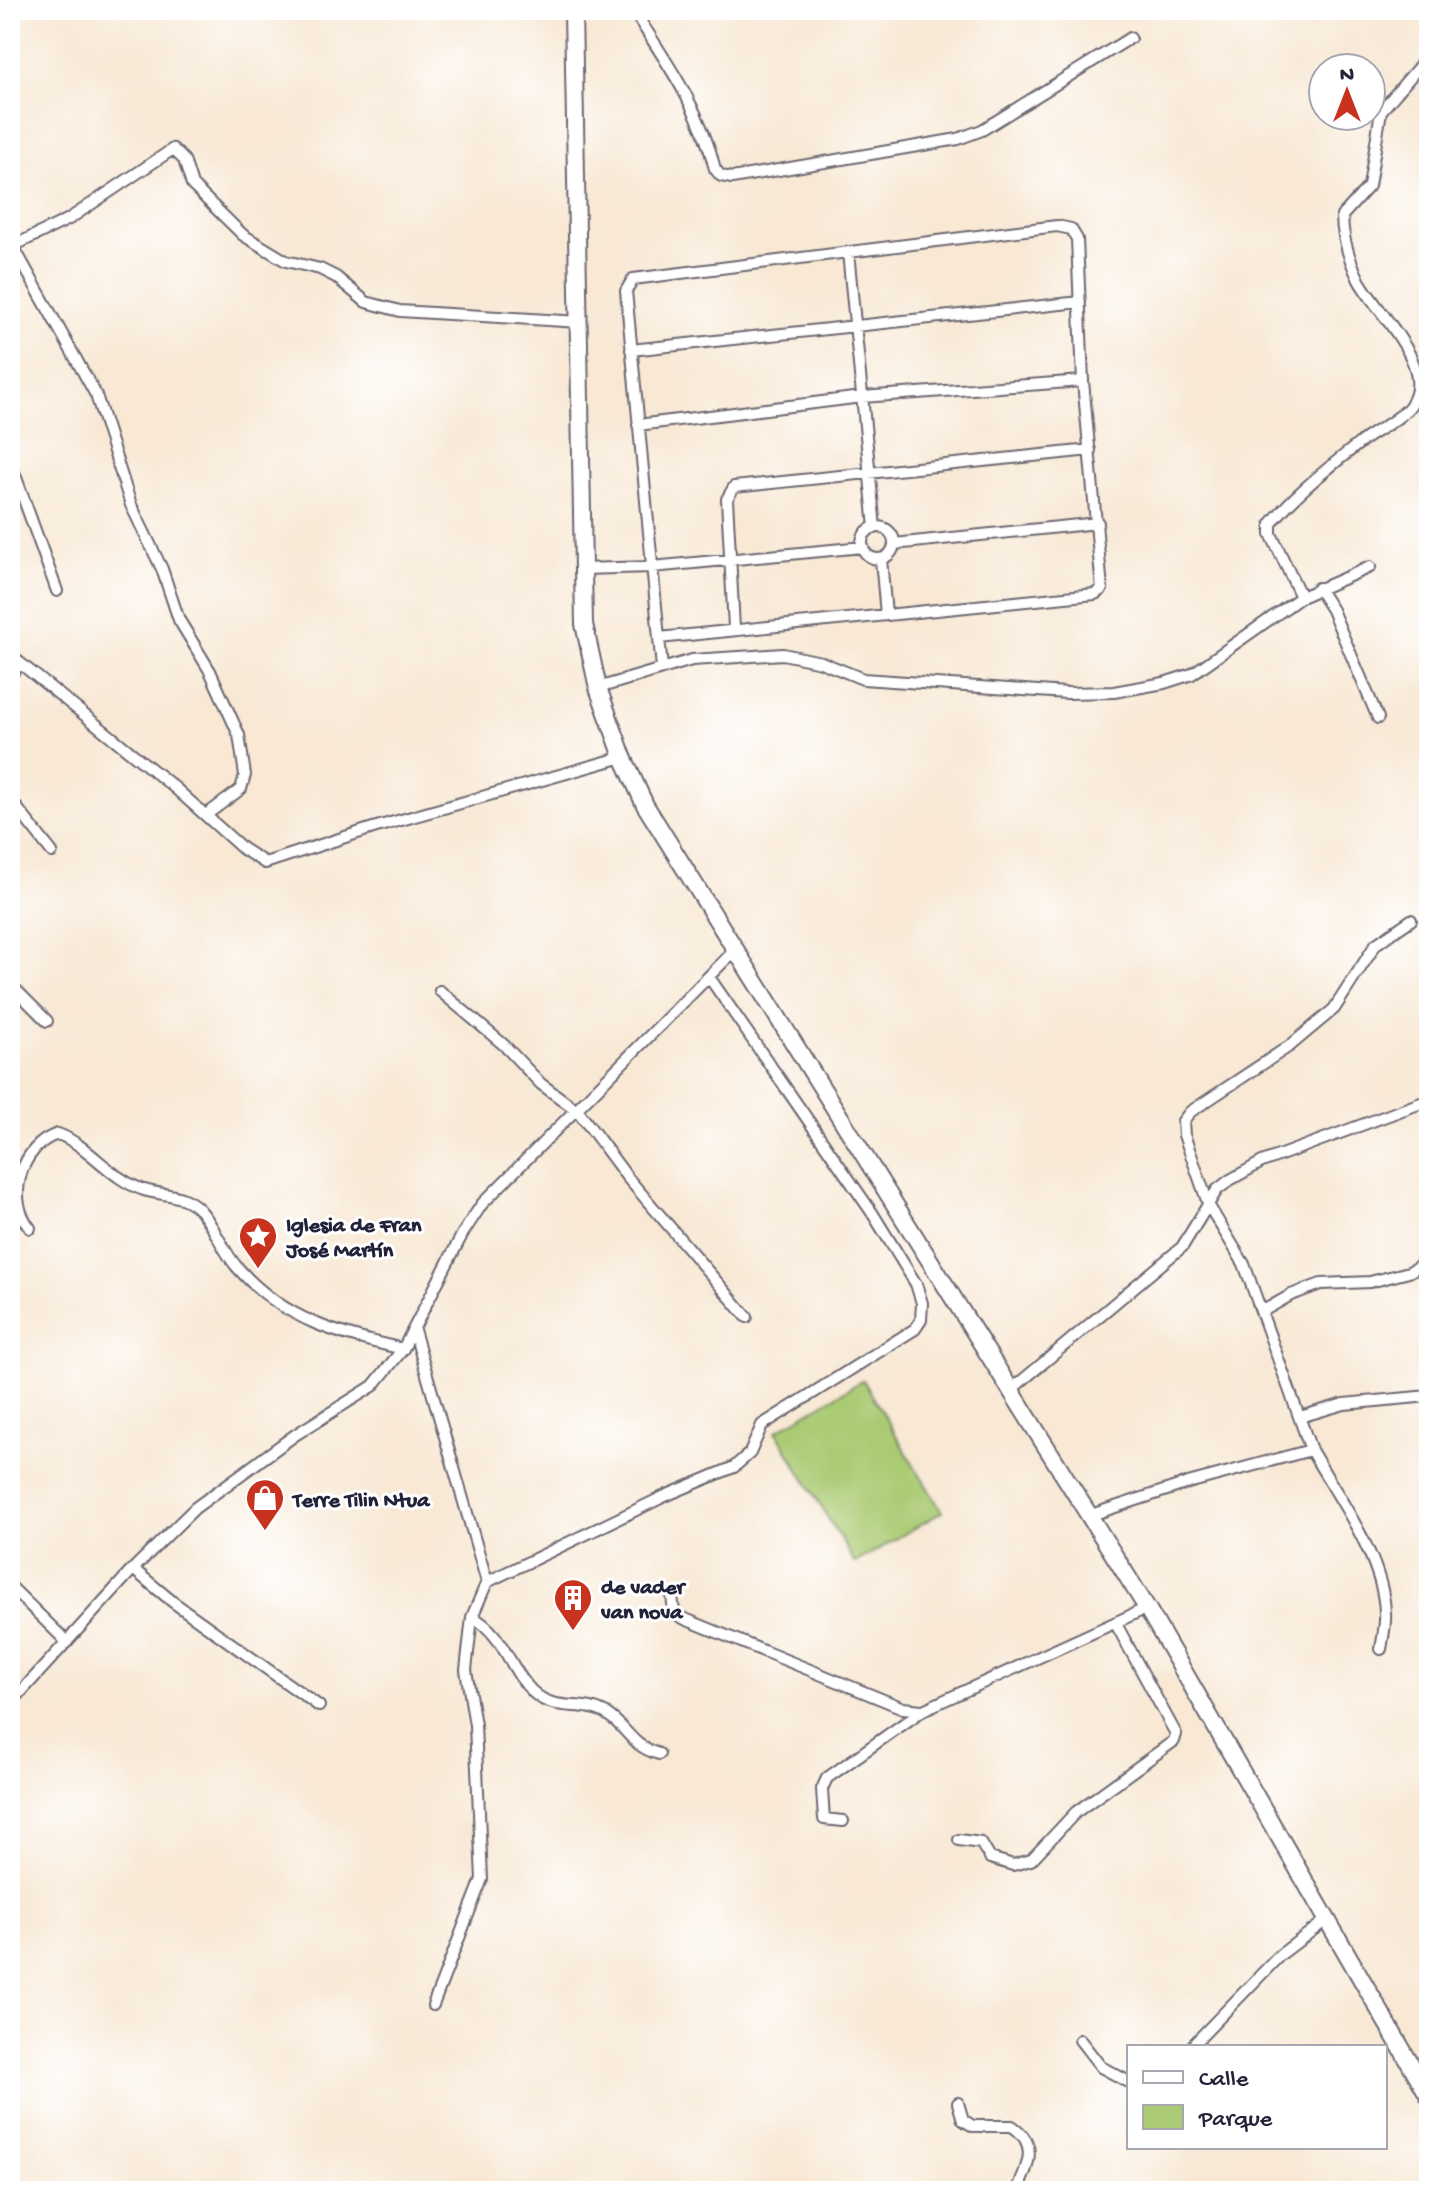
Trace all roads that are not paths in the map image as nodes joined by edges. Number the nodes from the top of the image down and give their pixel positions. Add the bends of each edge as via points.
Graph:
1 (573, 10) edge
2 (633, 10) edge
3 (1130, 38) dead end
4 (1429, 55) edge
5 (10, 230) edge
6 (13, 246) junction
7 (848, 252) junction
8 (1080, 302) junction
9 (580, 322) junction
10 (855, 326) junction
11 (631, 350) junction
12 (1083, 381) junction
13 (862, 397) junction
14 (638, 425) junction
15 (1090, 450) junction
16 (10, 461) edge
17 (869, 474) junction
18 (1098, 523) junction
19 (875, 528) junction
20 (894, 544) junction
21 (863, 547) junction
22 (731, 557) junction
23 (881, 559) junction
24 (652, 567) junction
25 (1370, 567) dead end
26 (581, 569) junction
27 (1318, 588) junction
28 (57, 591) dead end
29 (1301, 597) junction
30 (886, 615) junction
31 (734, 628) junction
32 (659, 638) junction
33 (10, 655) edge
34 (20, 663) junction
35 (662, 668) junction
36 (10, 676) edge
37 (598, 688) junction
38 (1378, 718) dead end
39 (623, 757) junction
40 (10, 799) edge
41 (206, 815) junction
42 (52, 852) dead end
43 (1411, 920) dead end
44 (734, 951) junction
45 (709, 977) junction
46 (10, 984) edge
47 (440, 991) dead end
48 (47, 1021) dead end
49 (1429, 1100) edge
50 (578, 1111) junction
51 (1209, 1206) junction
52 (30, 1228) dead end
53 (1429, 1260) edge
54 (1263, 1311) junction
55 (747, 1317) dead end
56 (414, 1330) junction
57 (403, 1349) junction
58 (1012, 1389) junction
59 (1429, 1396) edge
60 (1300, 1417) junction
61 (1311, 1450) junction
62 (1088, 1516) junction
63 (133, 1569) junction
64 (487, 1582) junction
65 (10, 1586) edge
66 (672, 1595) dead end
67 (1147, 1608) junction
68 (472, 1617) junction
69 (1116, 1624) junction
70 (67, 1642) junction
71 (1381, 1649) dead end
72 (10, 1704) edge
73 (319, 1706) dead end
74 (923, 1710) junction
75 (659, 1754) dead end
76 (843, 1821) dead end
77 (959, 1840) dead end
78 (1329, 1918) junction
79 (433, 2005) dead end
80 (1080, 2040) dead end
81 (1193, 2045) edge
82 (1127, 2081) edge
83 (1429, 2096) edge
84 (958, 2103) dead end
85 (1017, 2191) edge

1 - 9 main road
2 - 3 street via 677,77 715,169 732,178 958,139 982,130
4 - 29 street via 1381,111 1369,186 1342,216 1342,231 1360,281 1405,338 1419,389 1411,406 1359,444 1271,524
5 - 6 street
6 - 9 street via 69,219 173,149 184,160 192,185 243,235 286,261 336,277 366,302 400,311
6 - 41 street via 96,395 131,505 179,620 239,735 245,775 241,789
7 - 8 street via 1057,226 1071,229 1077,239
7 - 10 street
7 - 11 street via 633,279 626,291
8 - 10 street
8 - 12 street
9 - 26 main road
10 - 11 street
10 - 13 street
11 - 14 street
12 - 13 street
12 - 15 street
13 - 14 street
13 - 17 street
14 - 24 street
15 - 17 street
15 - 18 street
16 - 28 street
17 - 19 street
17 - 22 street via 734,487 727,499
18 - 20 street
18 - 30 street via 1103,583 1095,594
19 - 20 street via 888,531
19 - 21 street via 864,537
20 - 23 street
21 - 22 street
21 - 23 street via 872,558
22 - 24 street
22 - 31 street
23 - 30 street
24 - 26 street
24 - 32 street
25 - 27 street
26 - 37 main road via 584,624
27 - 29 street
27 - 38 street
29 - 35 street via 1192,674 1114,692 863,679 783,654 741,654
30 - 31 street
31 - 32 street
32 - 35 street
33 - 34 street
34 - 36 street
34 - 41 street
35 - 37 street
37 - 39 main road
39 - 41 street via 265,863
39 - 44 main road via 645,805
40 - 42 street
43 - 51 street via 1376,944 1334,1009 1183,1121
44 - 45 street
44 - 58 main road
45 - 50 street
45 - 64 street via 880,1225 916,1284 921,1320 915,1329 762,1425 750,1453 734,1467
46 - 48 street
47 - 50 street
49 - 51 street via 1262,1162 1217,1190
50 - 55 street
50 - 56 street via 482,1204
51 - 54 street via 1244,1264
51 - 58 street via 1182,1247
52 - 57 street via 18,1215 19,1182 36,1148 58,1134 131,1184 190,1203 237,1266 312,1325
53 - 54 street via 1409,1272 1370,1282 1321,1284
54 - 60 street
56 - 57 street
56 - 64 street
57 - 63 street via 373,1386 195,1508
58 - 62 main road
59 - 60 street via 1344,1404
60 - 61 street
61 - 62 street
61 - 71 street via 1340,1497 1382,1587 1386,1613
62 - 67 main road
63 - 70 street
63 - 73 street
64 - 68 street
65 - 70 street
66 - 74 street via 674,1613 685,1619 903,1708
67 - 69 street
67 - 78 main road
68 - 75 street via 488,1625 543,1701 603,1712 642,1749
68 - 79 street via 466,1670 475,1725 482,1879
69 - 74 street
69 - 77 street via 1176,1734 1174,1741 1076,1812 1031,1860 1013,1865 990,1858 981,1843
70 - 72 street
74 - 76 street via 823,1783 824,1819
78 - 81 street via 1280,1955
78 - 83 main road
80 - 82 street via 1101,2067
84 - 85 street via 963,2120 973,2126 1012,2126 1028,2140 1031,2153

